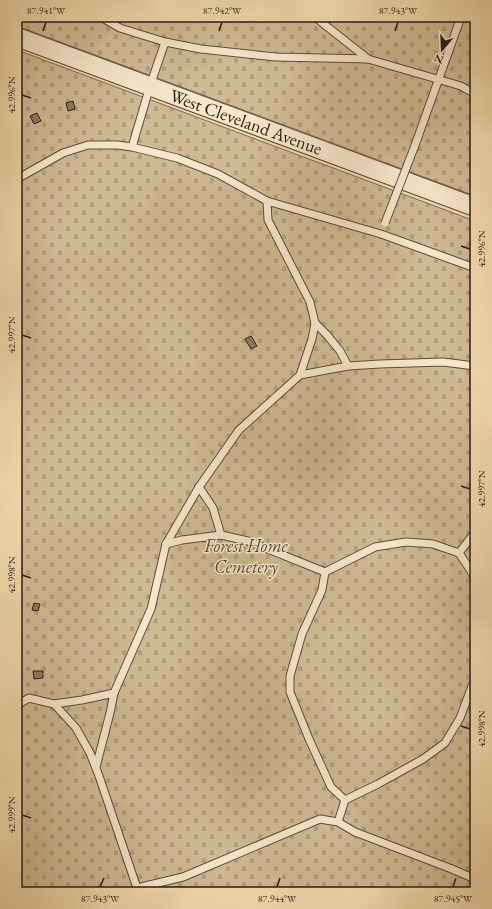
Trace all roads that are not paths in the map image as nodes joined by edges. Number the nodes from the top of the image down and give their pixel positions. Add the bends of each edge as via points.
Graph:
1 (101, 17) edge
2 (315, 17) edge
3 (461, 17) edge
4 (17, 37) edge
5 (165, 42) junction
6 (368, 59) junction
7 (439, 79) junction
8 (150, 86) junction
9 (475, 94) edge
10 (132, 147) junction
11 (17, 179) edge
12 (267, 201) junction
13 (475, 207) edge
14 (381, 234) junction
15 (475, 268) edge
16 (315, 323) junction
17 (348, 366) junction
18 (475, 366) edge
19 (300, 375) junction
20 (199, 487) junction
21 (475, 532) edge
22 (221, 535) junction
23 (166, 544) junction
24 (459, 553) junction
25 (325, 572) junction
26 (475, 580) edge
27 (474, 683) edge
28 (114, 693) junction
29 (54, 704) junction
30 (17, 705) edge
31 (96, 767) junction
32 (345, 800) junction
33 (338, 822) junction
34 (475, 879) edge
35 (138, 890) edge

1 - 5 lane via 120,28
2 - 6 lane
3 - 7 lane
4 - 8 street, West Cleveland Avenue
5 - 6 lane via 276,57
5 - 8 lane
6 - 7 lane
7 - 9 lane
7 - 14 lane, bridge
8 - 10 lane
8 - 13 street, West Cleveland Avenue
10 - 11 lane via 88,146 63,154
10 - 12 lane via 177,158 218,174
12 - 14 lane
12 - 16 lane via 268,220 310,302
14 - 15 lane
16 - 17 lane via 328,335
16 - 19 lane
17 - 18 lane via 443,362
17 - 19 lane
19 - 20 lane via 239,430
20 - 22 lane via 213,508
20 - 23 lane
21 - 24 lane
22 - 23 lane
22 - 25 lane via 248,541
23 - 28 lane via 151,609
24 - 25 lane via 433,544 406,542 376,547
24 - 26 lane
25 - 32 lane via 322,590 302,634 290,676 290,692 331,787
27 - 32 lane via 460,718 445,743 416,763
28 - 29 lane
28 - 31 lane
29 - 30 lane via 29,698
29 - 31 lane via 76,728
31 - 35 lane
32 - 33 lane
33 - 34 lane via 356,832
33 - 35 lane via 320,819 183,877

